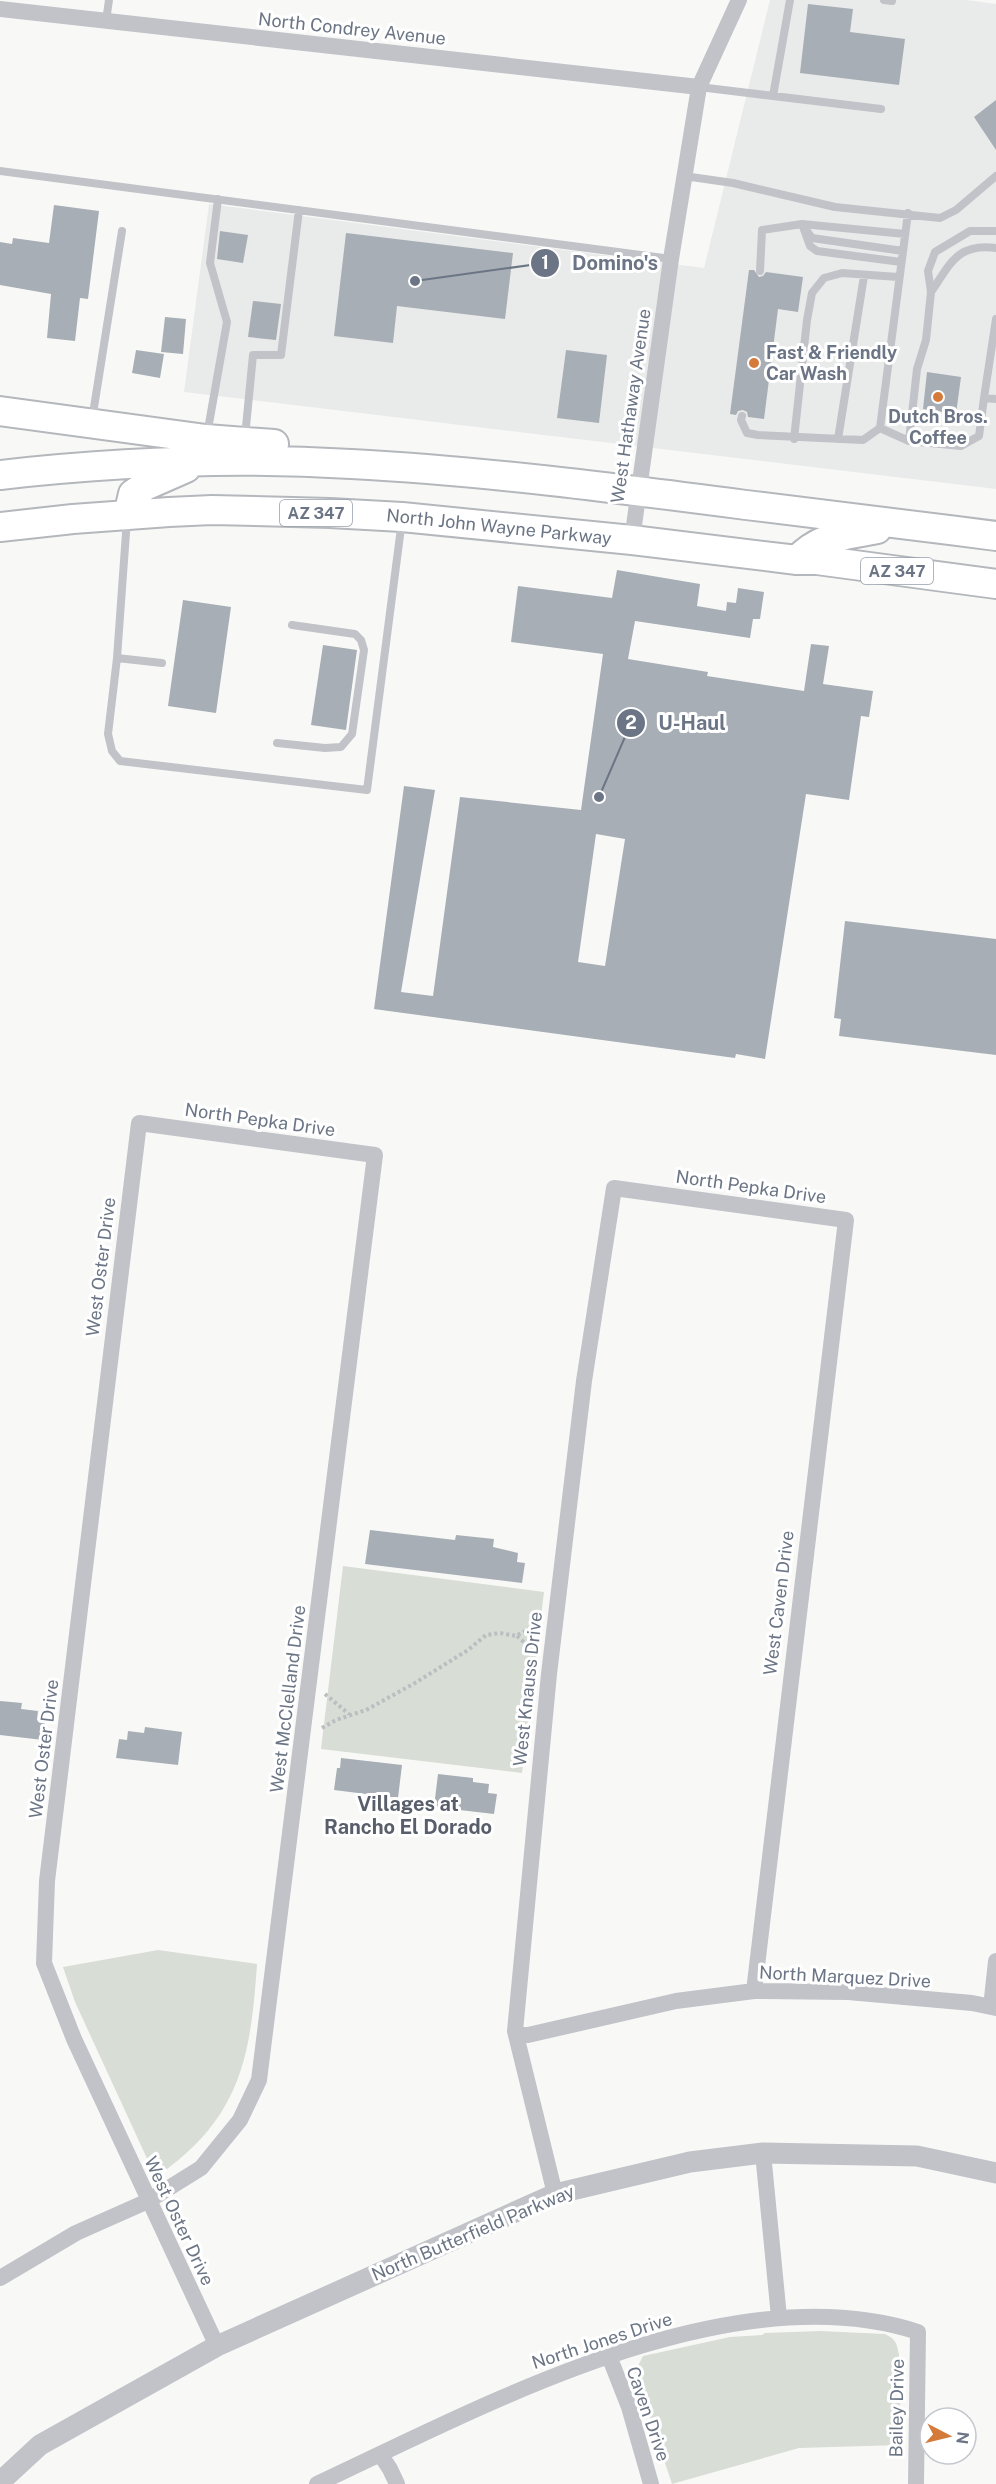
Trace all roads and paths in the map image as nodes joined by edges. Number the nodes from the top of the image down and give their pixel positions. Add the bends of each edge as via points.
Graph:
1 (109, 0) edge
2 (739, 0) edge
3 (790, 0) edge
4 (0, 9) edge
5 (106, 21) junction
6 (699, 87) junction
7 (773, 96) junction
8 (881, 109) dead end
9 (0, 171) edge
10 (683, 176) junction
11 (996, 176) edge
12 (218, 199) junction
13 (299, 210) junction
14 (908, 213) junction
15 (802, 224) junction
16 (122, 231) dead end
17 (996, 231) edge
18 (905, 234) junction
19 (996, 248) edge
20 (903, 251) junction
21 (671, 259) junction
22 (901, 262) junction
23 (760, 271) dead end
24 (864, 276) junction
25 (898, 277) junction
26 (931, 292) junction
27 (996, 319) edge
28 (984, 398) junction
29 (996, 399) edge
30 (0, 411) edge
31 (742, 416) dead end
32 (92, 423) junction
33 (880, 428) junction
34 (794, 439) junction
35 (838, 439) junction
36 (909, 441) junction
37 (245, 443) junction
38 (204, 450) junction
39 (0, 475) edge
40 (524, 479) junction
41 (639, 491) junction
42 (128, 514) junction
43 (402, 517) junction
44 (905, 524) junction
45 (0, 527) edge
46 (996, 536) edge
47 (632, 540) junction
48 (797, 560) junction
49 (996, 584) edge
50 (292, 625) dead end
51 (117, 658) junction
52 (162, 663) dead end
53 (277, 743) dead end
54 (139, 1123) joint
55 (375, 1155) joint
56 (614, 1188) joint
57 (846, 1221) joint
58 (544, 1621) dead end
59 (308, 1692) junction
60 (349, 1714) junction
61 (322, 1728) dead end
62 (996, 1961) edge
63 (754, 1991) junction
64 (994, 2008) edge
65 (516, 2035) junction
66 (763, 2153) junction
67 (996, 2173) edge
68 (555, 2194) junction
69 (148, 2201) junction
70 (0, 2278) edge
71 (779, 2317) junction
72 (918, 2332) joint
73 (217, 2346) junction
74 (609, 2356) junction
75 (380, 2454) junction
76 (0, 2482) edge
77 (317, 2484) edge
78 (397, 2484) edge
79 (651, 2484) edge
80 (916, 2484) edge

1 - 5 lane
2 - 6 street, West Hathaway Avenue
3 - 7 lane
4 - 5 street, North Condrey Avenue
5 - 6 street, North Condrey Avenue
6 - 7 lane
6 - 10 street, West Hathaway Avenue
7 - 8 lane
9 - 12 lane
10 - 14 lane via 733,183 835,207
10 - 21 street, West Hathaway Avenue
11 - 14 lane via 956,210 940,218
12 - 13 lane
12 - 38 lane via 210,263 227,322
13 - 21 lane
13 - 37 lane via 281,355 253,355
14 - 18 lane
15 - 18 lane
15 - 20 lane via 812,238
15 - 22 lane via 810,246 817,251
15 - 23 lane via 762,230
16 - 32 lane
17 - 26 lane via 970,231 935,252 928,271
18 - 20 lane
19 - 26 lane via 970,248 942,272
20 - 22 lane
21 - 41 street, West Hathaway Avenue
22 - 25 lane
24 - 25 lane
24 - 34 lane via 842,273 824,278 812,293
24 - 35 lane
25 - 33 lane
26 - 36 lane
27 - 28 lane
28 - 29 lane
28 - 36 lane via 980,436 971,442 961,446
30 - 32 highway
31 - 34 lane via 747,433
32 - 38 highway
33 - 35 lane via 863,440
33 - 36 lane
34 - 35 lane
37 - 38 highway
37 - 40 highway via 442,456 482,463
38 - 39 highway via 148,464
38 - 40 highway
38 - 42 highway via 133,494
40 - 41 highway
41 - 44 highway
41 - 47 street, West Hathaway Avenue
42 - 43 highway, North John Wayne Parkway / AZ 347 via 212,510
42 - 45 highway, North John Wayne Parkway / AZ 347
42 - 51 lane
43 - 47 highway, North John Wayne Parkway / AZ 347
43 - 51 lane via 367,790 120,761 112,751 108,734
44 - 46 highway
44 - 48 highway via 820,541
47 - 48 highway, North John Wayne Parkway / AZ 347
48 - 49 highway, North John Wayne Parkway / AZ 347
50 - 53 lane via 355,634 364,650 352,734 341,747
51 - 52 lane
54 - 55 street, North Pepka Drive
54 - 69 street, West Oster Drive via 47,1881 44,1963
55 - 59 street, West McClelland Drive
56 - 57 street, North Pepka Drive
56 - 65 street, West Knauss Drive via 584,1381 550,1666
57 - 63 street, West Caven Drive
58 - 60 path via 516,1636 486,1635 415,1683 366,1710
59 - 60 path via 326,1694
59 - 69 street, West McClelland Drive via 259,2080 240,2120 201,2168
60 - 61 path
62 - 64 street
63 - 64 street, North Marquez Drive via 848,1992
63 - 65 street, North Marquez Drive via 676,2001
65 - 68 street, West Knauss Drive
66 - 67 street, North Butterfield Parkway via 917,2156
66 - 68 street, North Butterfield Parkway via 690,2162
66 - 71 street
68 - 73 street, North Butterfield Parkway
69 - 70 street, West McClelland Drive via 76,2233
69 - 73 street, West Oster Drive
71 - 72 street, North Jones Drive via 889,2323
71 - 74 street, North Jones Drive via 696,2331
72 - 80 street, Bailey Drive
73 - 76 street, North Butterfield Parkway via 40,2445
74 - 75 street, North Jones Drive via 493,2400
74 - 79 street, Caven Drive via 629,2407
75 - 77 street, North Jones Drive
75 - 78 street

